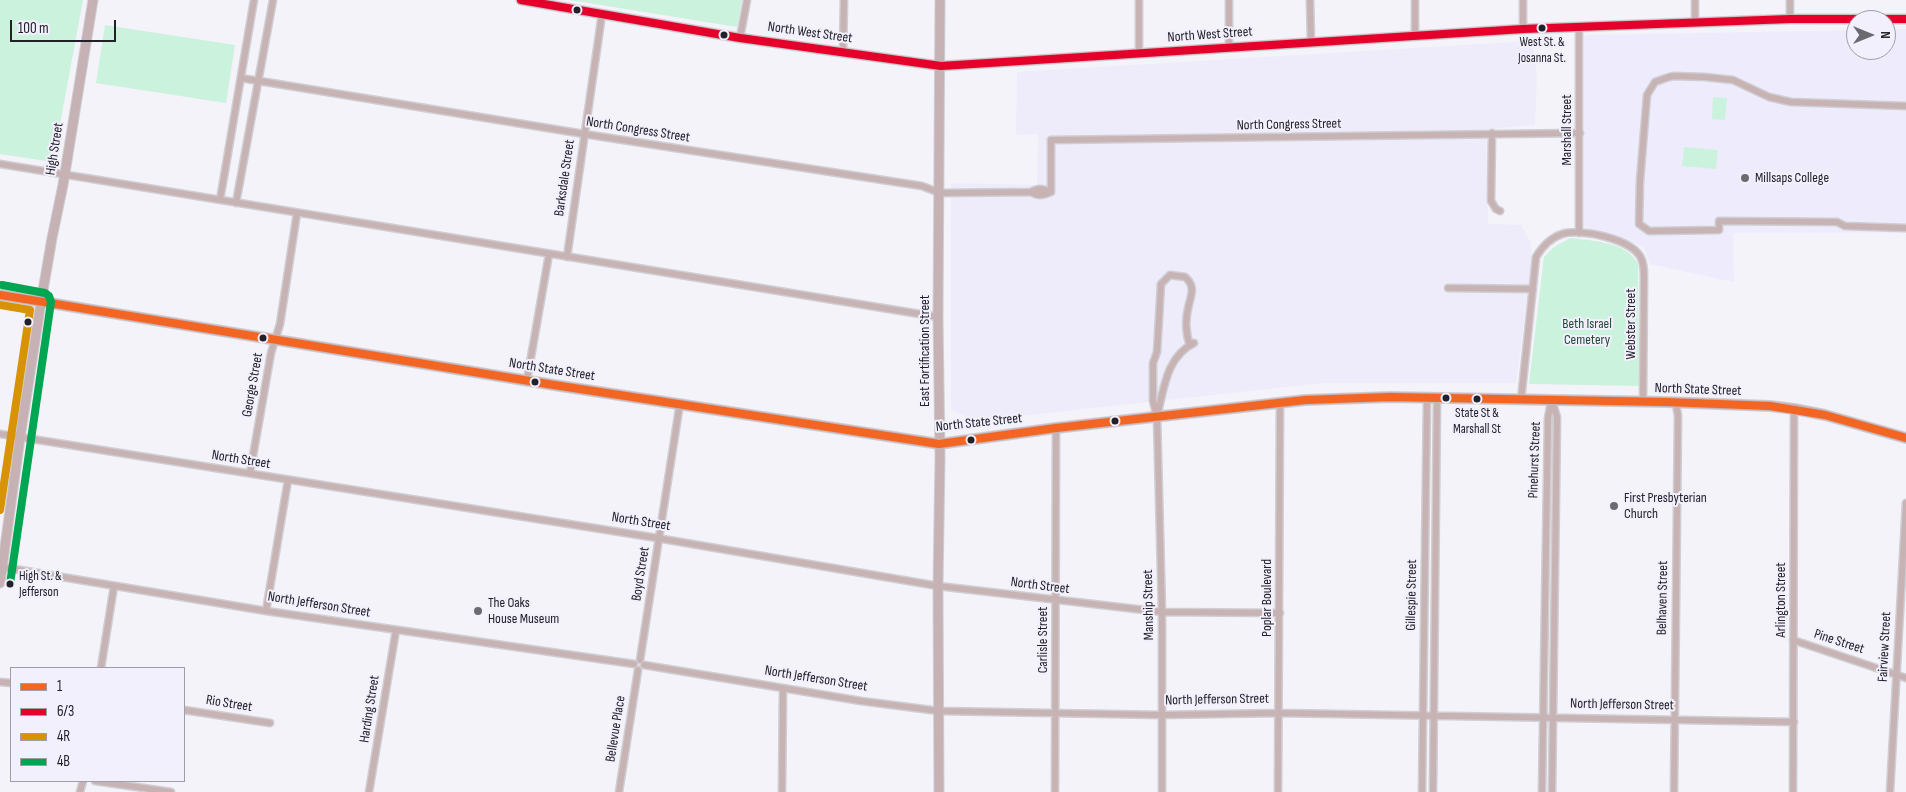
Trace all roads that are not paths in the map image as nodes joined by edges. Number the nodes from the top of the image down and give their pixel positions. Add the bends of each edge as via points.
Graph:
1 (92, 0) edge
2 (254, 0) edge
3 (273, 0) edge
4 (520, 0) edge
5 (747, 0) edge
6 (844, 0) edge
7 (940, 0) edge
8 (1139, 0) edge
9 (1229, 0) edge
10 (1310, 0) edge
11 (1415, 0) edge
12 (1523, 0) edge
13 (1695, 0) edge
14 (1790, 0) edge
15 (602, 14) junction
16 (1790, 19) junction
17 (1906, 19) edge
18 (1695, 23) junction
19 (1579, 27) junction
20 (1523, 29) junction
21 (1415, 36) junction
22 (740, 38) junction
23 (1311, 42) junction
24 (1230, 47) junction
25 (843, 52) junction
26 (1140, 53) junction
27 (941, 66) junction
28 (241, 78) junction
29 (259, 81) junction
30 (1906, 106) edge
31 (1580, 132) junction
32 (1492, 133) junction
33 (584, 134) junction
34 (0, 164) edge
35 (65, 175) junction
36 (940, 192) junction
37 (220, 200) junction
38 (236, 203) junction
39 (1500, 211) dead end
40 (297, 213) junction
41 (1906, 228) edge
42 (1579, 233) junction
43 (549, 254) junction
44 (566, 257) junction
45 (1448, 288) dead end
46 (1533, 289) junction
47 (0, 295) edge
48 (41, 302) junction
49 (938, 318) junction
50 (275, 340) junction
51 (527, 380) junction
52 (1432, 398) junction
53 (1521, 400) junction
54 (1552, 401) junction
55 (1643, 402) junction
56 (680, 404) junction
57 (1280, 404) junction
58 (1676, 404) junction
59 (1794, 409) junction
60 (1157, 417) junction
61 (1056, 428) junction
62 (0, 434) edge
63 (20, 438) junction
64 (1906, 438) edge
65 (939, 444) junction
66 (250, 474) junction
67 (288, 480) junction
68 (1906, 504) edge
69 (659, 538) junction
70 (1, 567) edge
71 (0, 583) edge
72 (114, 586) junction
73 (938, 586) junction
74 (1056, 600) junction
75 (1544, 603) junction
76 (1554, 603) junction
77 (266, 611) junction
78 (1162, 612) junction
79 (1280, 613) junction
80 (396, 630) junction
81 (1793, 640) junction
82 (1543, 663) junction
83 (1554, 663) junction
84 (639, 665) junction
85 (101, 667) edge
86 (1896, 674) junction
87 (1906, 678) edge
88 (783, 688) junction
89 (185, 710) edge
90 (940, 711) junction
91 (1279, 713) junction
92 (1055, 714) junction
93 (1162, 715) junction
94 (1423, 716) junction
95 (1434, 716) junction
96 (1542, 718) junction
97 (1553, 718) junction
98 (1674, 720) junction
99 (1794, 722) junction
100 (270, 723) dead end
101 (102, 782) edge
102 (170, 792) edge
103 (369, 792) edge
104 (619, 792) edge
105 (782, 792) edge
106 (939, 792) edge
107 (1055, 792) edge
108 (1162, 792) edge
109 (1278, 792) edge
110 (1422, 792) edge
111 (1433, 792) edge
112 (1542, 792) edge
113 (1552, 792) edge
114 (1674, 792) edge
115 (1793, 792) edge
116 (1890, 792) edge

1 - 35 street, High Street
2 - 28 street
3 - 29 street
4 - 15 street, North West Street
5 - 22 street
6 - 25 street
7 - 27 street, East Fortification Street
8 - 26 street
9 - 24 street
10 - 23 street
11 - 21 street
12 - 20 street
13 - 18 street
14 - 16 street
15 - 22 street, North West Street
15 - 33 street, Barksdale Street
16 - 17 street, North West Street
16 - 18 street, North West Street
18 - 19 street, North West Street
19 - 20 street, North West Street
19 - 31 street, Marshall Street
20 - 21 street, North West Street
21 - 23 street, North West Street
22 - 25 street, North West Street
23 - 24 street, North West Street
24 - 26 street, North West Street
25 - 27 street, North West Street
26 - 27 street, North West Street
27 - 36 street, East Fortification Street
28 - 29 street, North Congress Street
28 - 37 street
29 - 33 street, North Congress Street
29 - 38 street
30 - 41 street via 1791,102 1769,97 1733,80 1705,76 1673,76 1656,82 1647,95 1639,224 1649,231 1718,230 1719,222 1837,222 1845,226
31 - 32 street, North Congress Street
31 - 42 street, Marshall Street
32 - 36 street, North Congress Street via 1051,140 1051,192 1042,196 1031,192
32 - 39 street via 1492,201
33 - 36 street, North Congress Street via 922,186
33 - 44 street, Barksdale Street
34 - 35 street
35 - 37 street
35 - 48 street, High Street
36 - 49 street, East Fortification Street
37 - 38 street
38 - 40 street
40 - 43 street
40 - 50 street, George Street
42 - 46 street via 1564,234 1541,249 1536,257
42 - 55 street, Webster Street via 1607,238 1634,249 1642,259
43 - 44 street
43 - 51 street
44 - 49 street
45 - 46 street
46 - 53 street
47 - 48 main road, North State Street
48 - 50 main road, North State Street
48 - 63 street, High Street
49 - 65 street, East Fortification Street
50 - 51 main road, North State Street
50 - 66 street, George Street
51 - 56 main road, North State Street
52 - 53 main road, North State Street
52 - 57 main road, North State Street via 1335,399
52 - 94 street, Gillespie Street
52 - 95 street, Gillespie Street
53 - 54 main road, North State Street
54 - 55 main road, North State Street
54 - 75 street, Pinehurst Street via 1548,418
54 - 76 street, Pinehurst Street via 1556,417
55 - 58 main road, North State Street
56 - 65 main road, North State Street
56 - 69 street, Boyd Street
57 - 60 main road, North State Street
57 - 79 street, Poplar Boulevard
58 - 59 main road, North State Street
58 - 98 street, Belhaven Street
59 - 64 main road, North State Street
59 - 81 street, Arlington Street
60 - 60 street, Manship Street via 1171,366 1192,344 1187,338 1192,284 1186,277 1170,275 1161,284 1157,352 1153,363 1153,401
60 - 61 main road, North State Street
60 - 78 street, Manship Street
61 - 65 main road, North State Street
61 - 74 street, Carlisle Street
62 - 63 street, North Street
63 - 66 street, North Street
63 - 70 street, High Street
65 - 73 street, East Fortification Street
66 - 67 street, North Street
67 - 69 street, North Street
67 - 77 street
68 - 86 street, Fairview Street
69 - 73 street, North Street
69 - 84 street, Boyd Street
70 - 71 street, High Street
70 - 72 street, North Jefferson Street
72 - 77 street, North Jefferson Street
72 - 85 street
73 - 74 street, North Street
73 - 90 street, East Fortification Street
74 - 78 street, North Street
74 - 92 street, Carlisle Street
75 - 76 street
75 - 82 street, Pinehurst Street
76 - 83 street, Pinehurst Street
77 - 80 street, North Jefferson Street
78 - 79 street, North Street
78 - 93 street, Manship Street
79 - 91 street, Poplar Boulevard
80 - 84 street, North Jefferson Street
80 - 103 street, Harding Street
81 - 86 street, Pine Street
81 - 99 street, Arlington Street
82 - 83 street
82 - 96 street, Pinehurst Street
83 - 97 street, Pinehurst Street
84 - 88 street, North Jefferson Street
84 - 104 street, Bellevue Place
86 - 87 street, Pine Street
86 - 116 street, Fairview Street
88 - 90 street, North Jefferson Street
88 - 105 street
89 - 100 street, Rio Street
90 - 92 street, North Jefferson Street
90 - 106 street, East Fortification Street
91 - 93 street, North Jefferson Street
91 - 94 street, North Jefferson Street
91 - 109 street, Poplar Boulevard
92 - 93 street, North Jefferson Street
92 - 107 street, Carlisle Street
93 - 108 street, Manship Street
94 - 95 street, North Jefferson Street
94 - 110 street, Gillespie Street
95 - 96 street, North Jefferson Street
95 - 111 street, Gillespie Street
96 - 97 street, North Jefferson Street
96 - 112 street, Pinehurst Street
97 - 98 street, North Jefferson Street
97 - 113 street, Pinehurst Street
98 - 99 street, North Jefferson Street
98 - 114 street, Belhaven Street
99 - 115 street, Arlington Street
101 - 102 street

